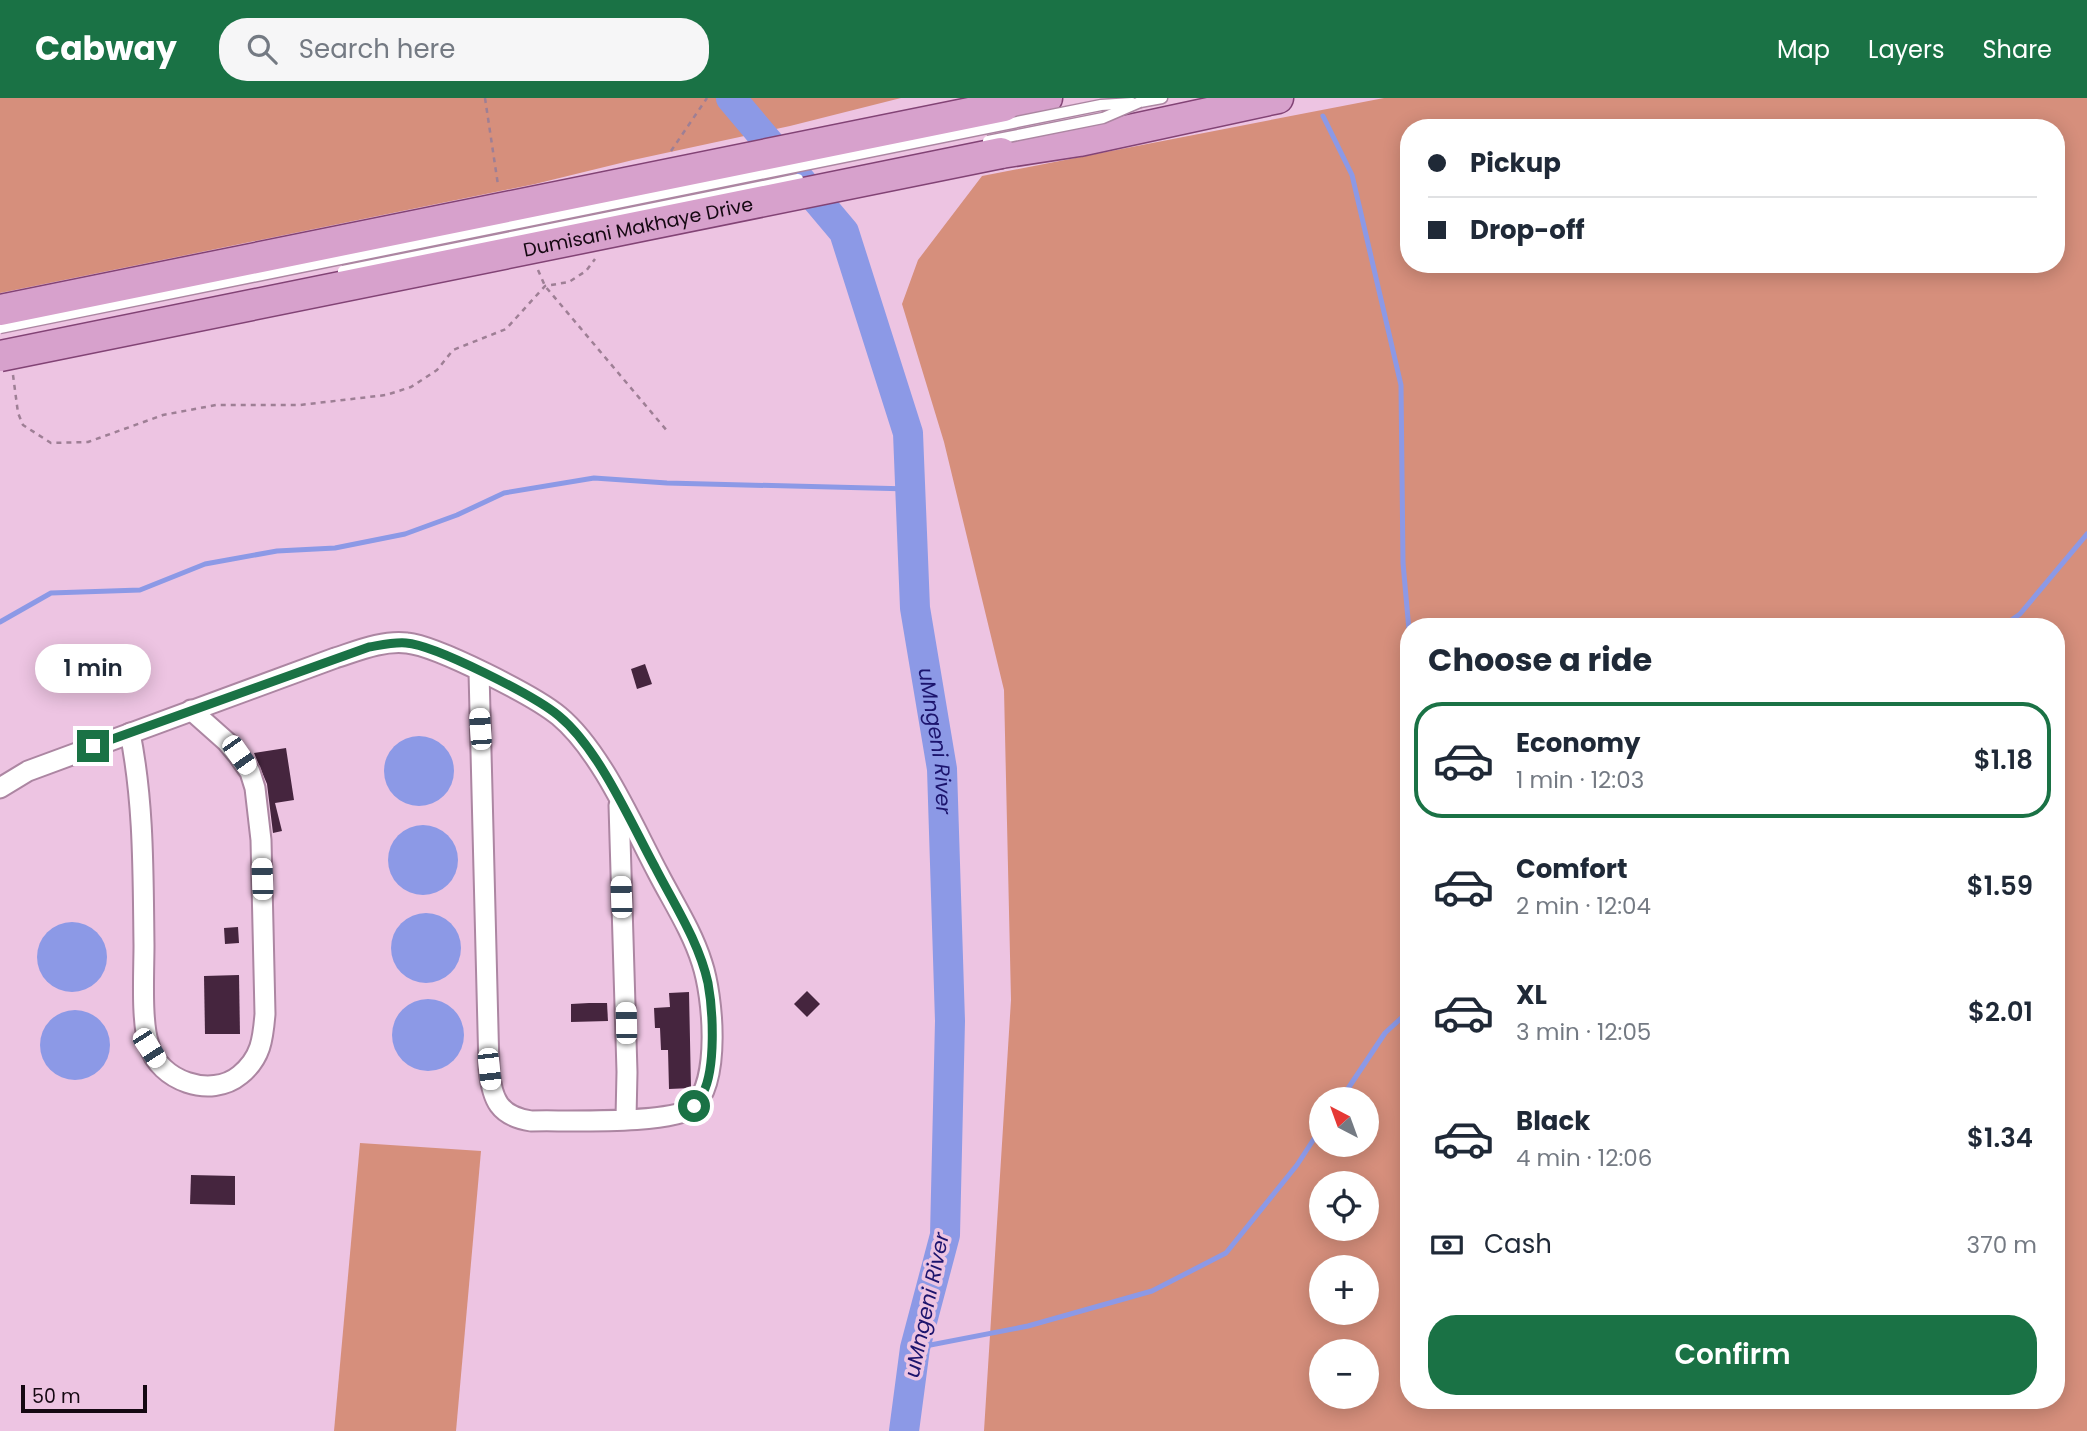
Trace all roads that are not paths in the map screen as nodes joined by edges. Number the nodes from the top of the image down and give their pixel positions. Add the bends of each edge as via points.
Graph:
1 (1047, 98) edge
2 (1162, 98) edge
3 (1278, 98) edge
4 (1140, 102) junction
5 (988, 148) junction
6 (809, 177) dead end
7 (328, 274) dead end
8 (0, 310) edge
9 (0, 328) edge
10 (0, 356) edge
11 (479, 672) junction
12 (191, 710) junction
13 (130, 733) junction
14 (0, 788) edge
15 (619, 800) junction
16 (626, 1118) junction

1 - 8 main road, bridge
2 - 4 lane
3 - 5 main road, Dumisani Makhaye Drive via 1079,141
4 - 5 lane, bridge via 1103,118
4 - 9 lane, bridge via 1101,104
5 - 10 main road, Dumisani Makhaye Drive, bridge
6 - 7 lane, bridge
11 - 12 street via 430,648 405,642 369,647
11 - 15 street via 557,714 590,752
11 - 16 street via 491,1085 496,1102 517,1119 531,1121
12 - 13 street
12 - 13 street via 239,755 250,772 258,806 263,1041 253,1063 225,1085 183,1081 159,1063 149,1048 141,819
13 - 14 street via 28,771
15 - 16 street
15 - 16 street via 694,943 708,984 710,1014 709,1075 694,1106 669,1116

